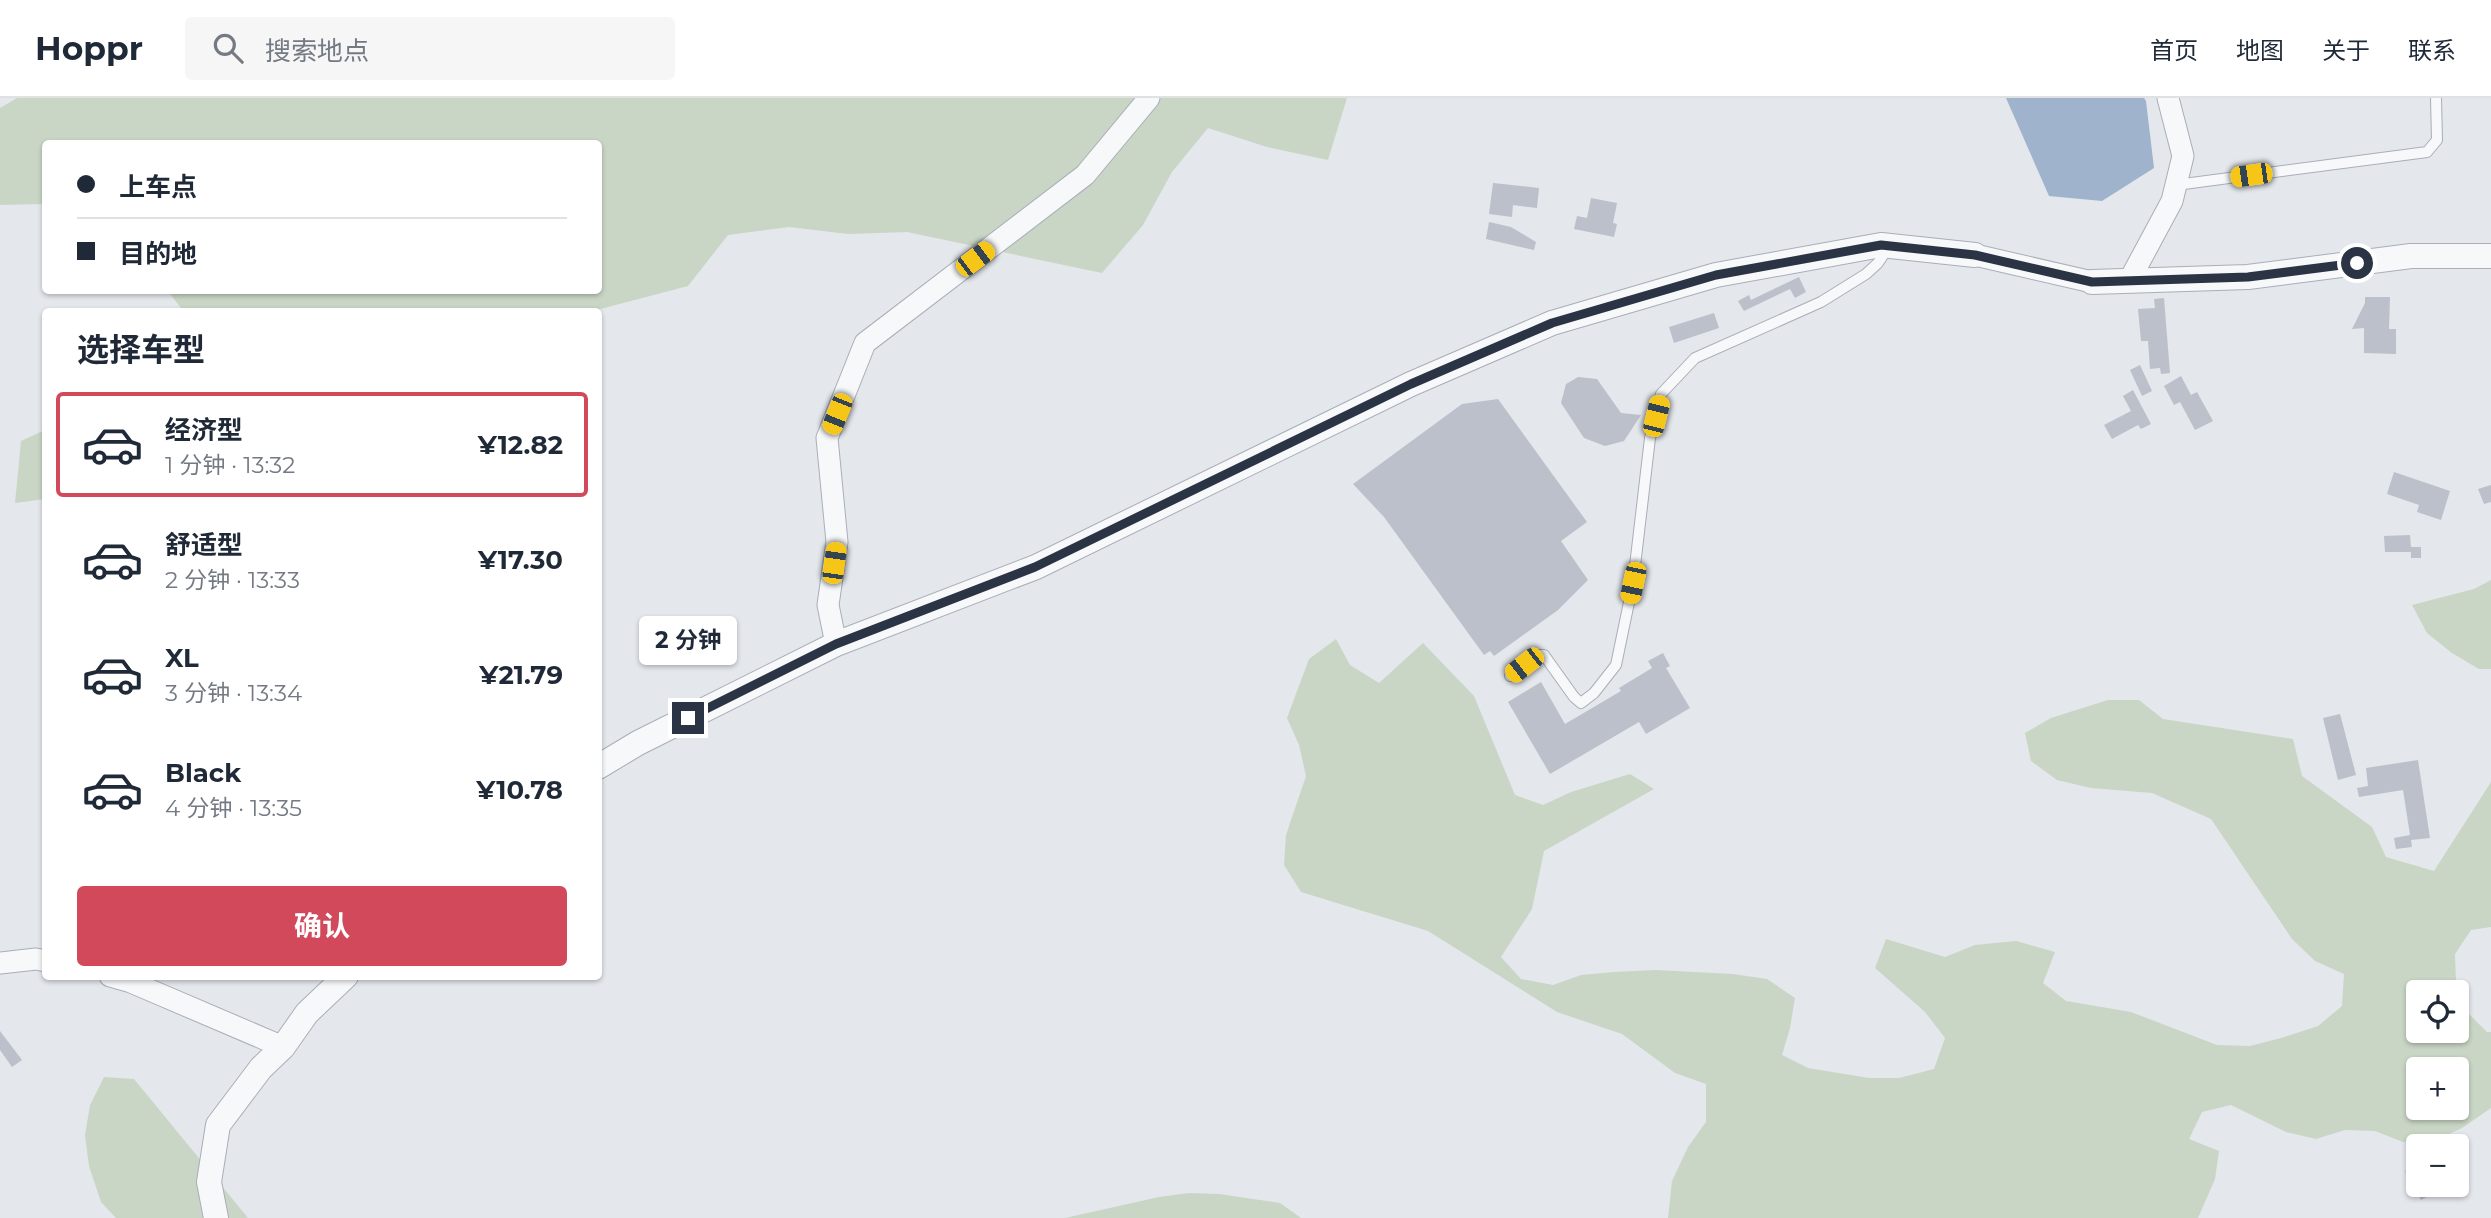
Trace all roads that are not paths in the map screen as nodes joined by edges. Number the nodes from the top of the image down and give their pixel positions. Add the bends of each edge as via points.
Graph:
1 (1149, 98) edge
2 (2168, 98) edge
3 (2436, 98) edge
4 (2176, 185) junction
5 (1890, 246) junction
6 (1975, 255) joint
7 (2491, 256) edge
8 (2129, 281) junction
9 (2092, 282) joint
10 (836, 644) junction
11 (1510, 676) dead end
12 (602, 765) edge
13 (42, 960) edge
14 (0, 963) edge
15 (124, 980) edge
16 (342, 980) edge
17 (283, 1046) junction
18 (216, 1218) edge

1 - 10 street via 1085,175 865,343 827,438 837,542 828,605
2 - 4 street via 2183,156
3 - 4 lane via 2437,140 2427,152
4 - 8 street
5 - 6 street
5 - 10 street via 1716,275 1552,323 1411,384 1035,567
5 - 11 lane via 1866,274 1821,302 1695,358 1661,394 1650,438 1633,583 1616,666 1594,693 1581,703 1544,655 1537,654
6 - 9 street
7 - 8 street via 2411,256 2248,277
8 - 9 street
10 - 12 street
13 - 14 street
15 - 17 street
16 - 17 street via 307,1013
17 - 18 street via 218,1125 209,1182

